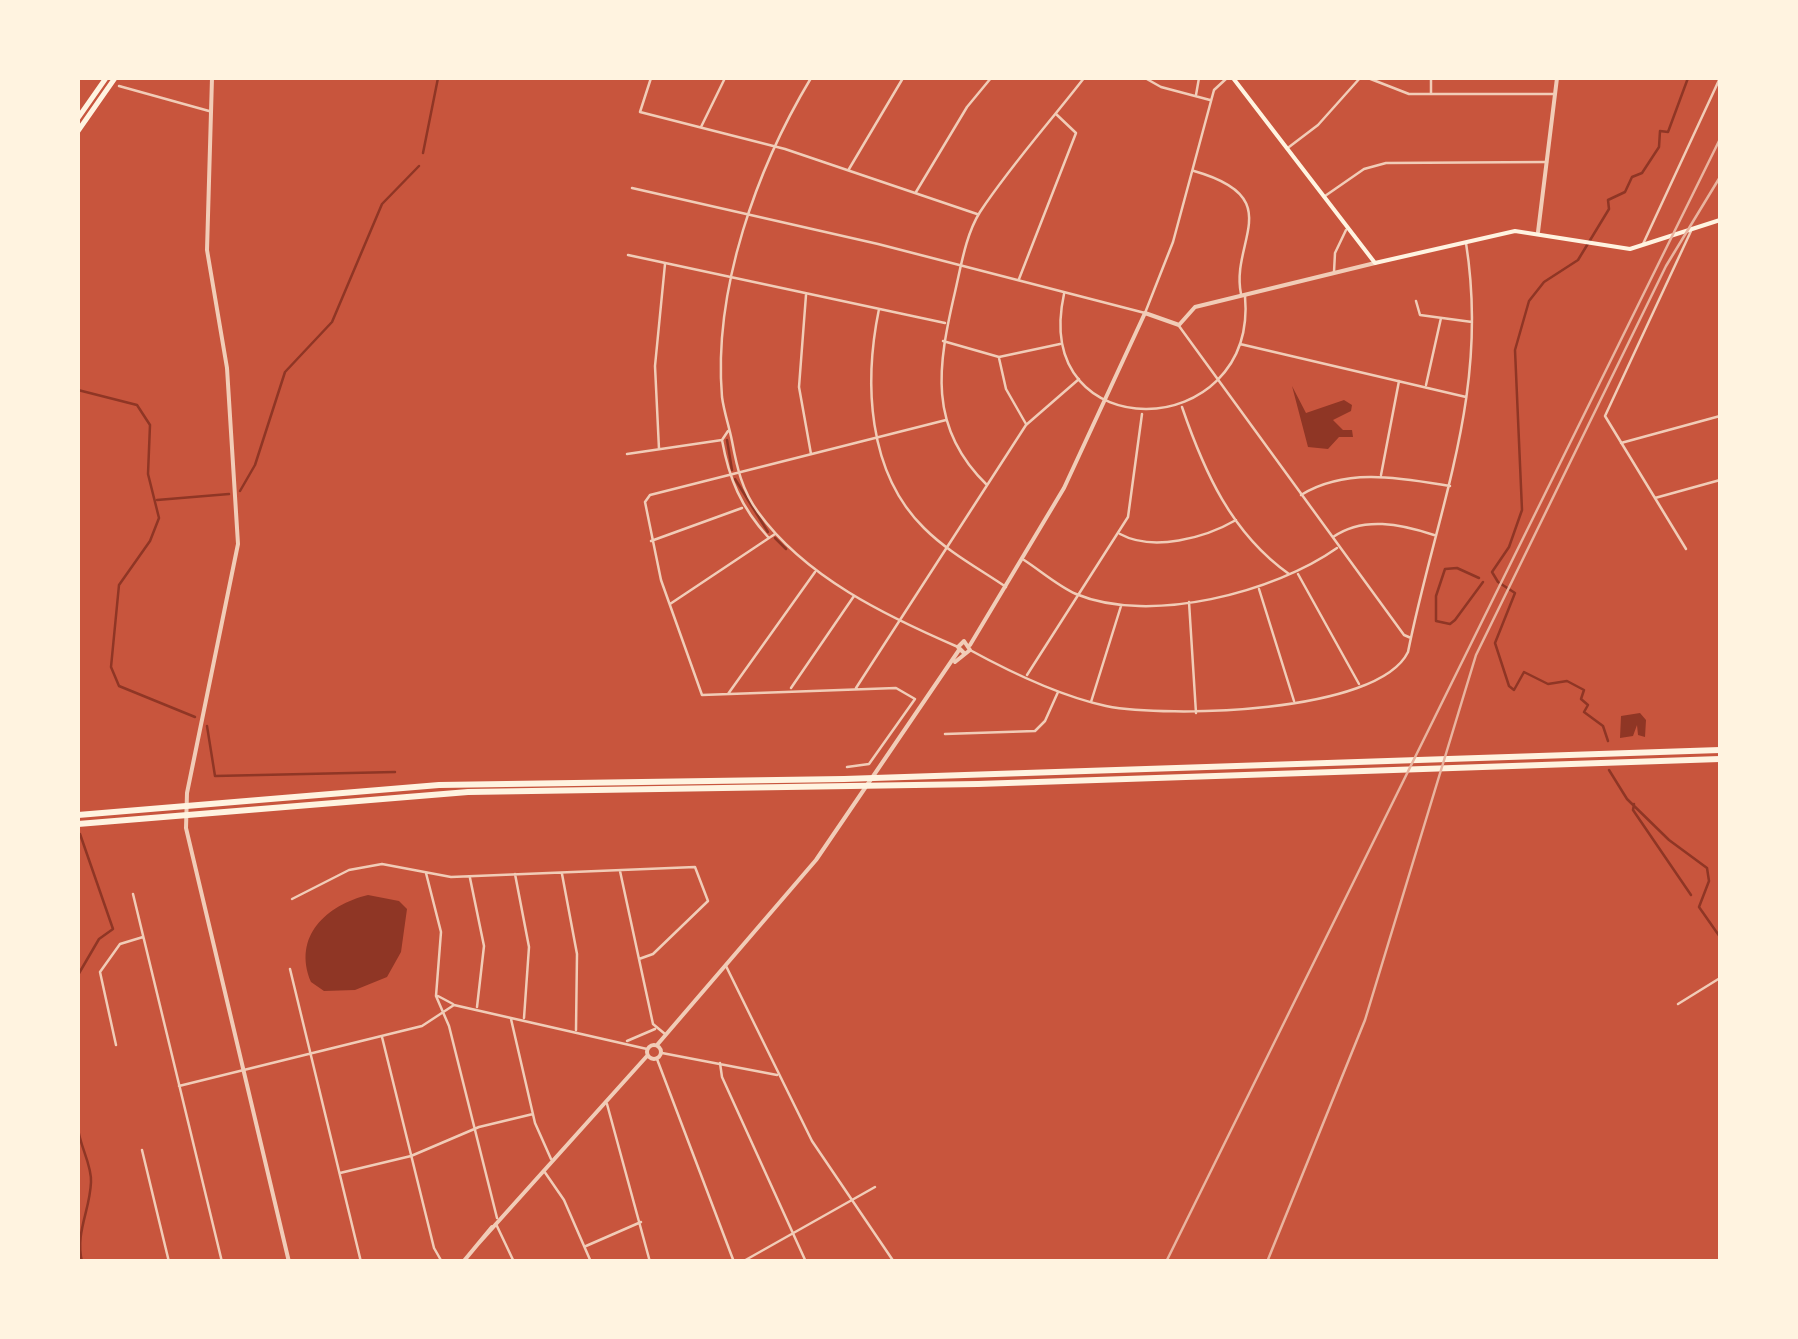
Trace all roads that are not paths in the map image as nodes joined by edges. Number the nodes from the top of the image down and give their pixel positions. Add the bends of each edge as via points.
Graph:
1 (106, 78) edge
2 (115, 78) edge
3 (212, 78) edge
4 (651, 78) edge
5 (725, 78) edge
6 (811, 78) edge
7 (904, 78) edge
8 (991, 78) edge
9 (1084, 78) edge
10 (1145, 78) edge
11 (1200, 78) edge
12 (1230, 78) edge
13 (1360, 78) edge
14 (1368, 78) edge
15 (1431, 78) edge
16 (1557, 78) edge
17 (1720, 78) edge
18 (118, 86) dead end
19 (1430, 94) junction
20 (1555, 94) junction
21 (1196, 96) junction
22 (1212, 100) junction
23 (211, 111) junction
24 (1056, 114) junction
25 (78, 118) edge
26 (701, 128) junction
27 (78, 131) edge
28 (774, 146) junction
29 (1289, 147) junction
30 (1547, 162) junction
31 (849, 169) junction
32 (1194, 171) junction
33 (632, 188) dead end
34 (916, 192) junction
35 (1324, 197) junction
36 (748, 214) junction
37 (978, 215) junction
38 (1720, 220) edge
39 (1346, 230) junction
40 (1690, 230) junction
41 (1538, 232) junction
42 (1465, 242) junction
43 (1644, 245) junction
44 (628, 254) dead end
45 (666, 263) junction
46 (1374, 264) junction
47 (961, 265) junction
48 (1334, 274) junction
49 (734, 277) junction
50 (1018, 280) junction
51 (1065, 292) junction
52 (806, 293) junction
53 (1243, 295) junction
54 (1416, 301) dead end
55 (878, 309) junction
56 (1145, 313) junction
57 (1441, 318) junction
58 (1475, 322) junction
59 (947, 323) junction
60 (1179, 325) junction
61 (943, 342) junction
62 (1061, 343) junction
63 (1239, 343) junction
64 (999, 357) junction
65 (1079, 379) junction
66 (1215, 380) junction
67 (1399, 381) junction
68 (1426, 388) junction
69 (1468, 397) junction
70 (1105, 400) junction
71 (1181, 406) junction
72 (1142, 412) junction
73 (1720, 416) edge
74 (946, 420) junction
75 (1026, 426) junction
76 (729, 430) junction
77 (878, 437) junction
78 (722, 440) junction
79 (1620, 444) junction
80 (659, 449) junction
81 (627, 454) dead end
82 (811, 454) junction
83 (738, 473) junction
84 (1381, 476) junction
85 (729, 477) junction
86 (1720, 480) edge
87 (986, 485) junction
88 (1452, 486) junction
89 (1300, 496) junction
90 (1654, 498) junction
91 (744, 507) junction
92 (1236, 520) junction
93 (776, 532) junction
94 (1119, 533) junction
95 (1434, 536) junction
96 (770, 538) junction
97 (1332, 538) junction
98 (651, 541) junction
99 (946, 547) junction
100 (1338, 547) junction
101 (1686, 549) dead end
102 (1024, 560) junction
103 (816, 570) junction
104 (1298, 572) junction
105 (1290, 575) junction
106 (1006, 587) junction
107 (1259, 588) junction
108 (1078, 594) junction
109 (855, 595) junction
110 (1189, 600) junction
111 (670, 604) junction
112 (1121, 604) junction
113 (899, 618) junction
114 (1411, 638) junction
115 (964, 647) junction
116 (1026, 677) junction
117 (1360, 684) junction
118 (856, 688) junction
119 (1059, 690) junction
120 (791, 691) junction
121 (728, 694) junction
122 (1090, 702) junction
123 (1294, 703) junction
124 (1196, 714) junction
125 (945, 734) dead end
126 (1720, 750) edge
127 (1720, 759) edge
128 (847, 767) dead end
129 (78, 815) edge
130 (78, 824) edge
131 (620, 870) junction
132 (426, 872) junction
133 (562, 872) junction
134 (515, 874) junction
135 (470, 876) junction
136 (133, 894) dead end
137 (292, 898) dead end
138 (143, 937) junction
139 (639, 959) junction
140 (725, 965) junction
141 (290, 969) dead end
142 (1720, 978) edge
143 (436, 996) junction
144 (1678, 1004) dead end
145 (454, 1005) junction
146 (476, 1009) junction
147 (442, 1012) junction
148 (512, 1017) junction
149 (524, 1020) junction
150 (656, 1028) junction
151 (576, 1031) junction
152 (665, 1034) junction
153 (382, 1036) junction
154 (627, 1042) junction
155 (116, 1044) dead end
156 (657, 1046) junction
157 (312, 1053) junction
158 (662, 1053) junction
159 (651, 1056) junction
160 (720, 1063) junction
161 (244, 1070) junction
162 (778, 1074) junction
163 (180, 1086) junction
164 (604, 1101) junction
165 (533, 1114) junction
166 (474, 1129) junction
167 (142, 1150) dead end
168 (411, 1156) junction
169 (552, 1160) junction
170 (544, 1171) junction
171 (340, 1173) junction
172 (875, 1187) dead end
173 (849, 1201) junction
174 (641, 1222) junction
175 (498, 1223) junction
176 (793, 1233) junction
177 (584, 1247) junction
178 (169, 1262) edge
179 (222, 1262) edge
180 (289, 1262) edge
181 (361, 1262) edge
182 (442, 1262) edge
183 (463, 1262) edge
184 (514, 1262) edge
185 (591, 1262) edge
186 (650, 1262) edge
187 (734, 1262) edge
188 (742, 1262) edge
189 (806, 1262) edge
190 (894, 1262) edge

1 - 25 main road
2 - 27 main road
3 - 23 street
4 - 26 street via 640,112
5 - 26 street
6 - 28 street
7 - 31 street
8 - 34 street
9 - 24 street
10 - 21 street
11 - 21 street
12 - 22 street
12 - 29 main road
13 - 29 street
14 - 19 street via 1398,92
15 - 19 street
16 - 20 street
17 - 43 street
18 - 23 street
19 - 20 street
20 - 30 street
21 - 22 street
22 - 32 street
23 - 161 street via 208,261 227,368 238,544 186,817
24 - 37 street
24 - 50 street via 1076,134
26 - 28 street
28 - 31 street
28 - 36 street
29 - 35 main road
30 - 35 street via 1386,163 1364,169
30 - 41 street
31 - 34 street
32 - 53 street via 1227,183 1246,206
32 - 56 street
33 - 36 street
34 - 37 street
35 - 39 main road
36 - 47 street
36 - 49 street
37 - 47 street
38 - 40 main road
39 - 46 main road
39 - 48 street
40 - 43 main road
40 - 79 street via 1605,413
41 - 42 main road
41 - 43 main road via 1619,250
42 - 46 main road
42 - 58 street
44 - 45 street
45 - 49 street
45 - 80 street via 655,366
46 - 48 street
47 - 50 street
47 - 59 street
48 - 53 street
49 - 52 street
49 - 76 street via 722,375
50 - 51 street
51 - 56 street
51 - 62 street
52 - 55 street
52 - 82 street via 799,387
53 - 60 street via 1192,308
53 - 63 street
54 - 57 street via 1417,314
55 - 59 street
55 - 77 street via 870,373
56 - 60 street
56 - 70 street
57 - 58 street
57 - 68 street
58 - 69 street
59 - 61 street
60 - 66 street
61 - 64 street
61 - 74 street
62 - 64 street
62 - 65 street
63 - 66 street
63 - 67 street
64 - 75 street via 1006,389
65 - 70 street
65 - 75 street
66 - 71 street
66 - 89 street
67 - 68 street
67 - 84 street
68 - 69 street
69 - 88 street
70 - 72 street
70 - 102 street
71 - 72 street
71 - 92 street via 1208,476
72 - 94 street via 1132,503
73 - 79 street
74 - 77 street
74 - 87 street via 962,456
75 - 87 street
76 - 78 street
76 - 83 street
77 - 82 street
77 - 99 street via 902,501
78 - 80 street
78 - 85 street
79 - 90 street
80 - 81 street
82 - 83 street
83 - 85 street
83 - 93 street via 756,511
84 - 88 street
84 - 89 street via 1329,482
85 - 91 street
85 - 98 street via 646,498
86 - 90 street
87 - 99 street
88 - 95 street
89 - 97 street
90 - 101 street
91 - 96 street
91 - 98 street
92 - 94 street via 1180,540
92 - 105 street
93 - 96 street
93 - 103 street
94 - 108 street
95 - 97 street via 1370,524 1350,526
95 - 114 street
96 - 111 street
97 - 100 street
98 - 111 street
99 - 106 street
99 - 113 street
100 - 104 street
100 - 114 street
102 - 106 street
102 - 108 street
103 - 109 street
103 - 121 street
104 - 105 street
104 - 117 street
105 - 107 street
106 - 115 street
107 - 110 street
107 - 123 street
108 - 112 street
108 - 116 street
109 - 113 street
109 - 120 street
110 - 112 street
110 - 124 street
111 - 121 street via 701,694
112 - 122 street
113 - 115 street
113 - 118 street
114 - 117 street via 1397,667
115 - 116 street
115 - 140 street via 816,860
116 - 119 street
117 - 123 street
118 - 120 street
118 - 128 street via 899,688 915,699 869,764
119 - 122 street
119 - 125 street via 1032,732
120 - 121 street
122 - 124 street
123 - 124 street
126 - 129 highway via 438,785
127 - 130 highway via 943,785 468,792
131 - 133 street
131 - 139 street
131 - 139 street via 695,867 707,892 705,904 653,954
132 - 135 street
132 - 137 street via 394,864 356,868
132 - 143 street via 442,940
133 - 134 street
133 - 151 street via 578,968
134 - 135 street
134 - 149 street via 530,947
135 - 146 street via 484,946
136 - 138 street
138 - 155 street via 120,944 100,972
138 - 163 street
139 - 150 street
140 - 152 street
140 - 162 street
141 - 157 street
142 - 144 street
143 - 145 street
143 - 147 street
145 - 146 street
145 - 147 street
146 - 148 street
147 - 153 street via 430,1024
147 - 166 street
148 - 149 street
148 - 165 street
149 - 151 street
150 - 152 street
150 - 154 street
151 - 154 street
152 - 156 street
153 - 157 street
153 - 168 street
154 - 159 street
156 - 158 street
156 - 159 street
157 - 161 street
157 - 171 street
158 - 159 street
158 - 160 street
159 - 164 street
159 - 187 street
160 - 162 street
160 - 176 street
161 - 163 street
161 - 180 street
162 - 173 street
163 - 179 street
164 - 169 street
164 - 174 street
165 - 166 street
165 - 169 street
166 - 168 street
166 - 175 street
167 - 178 street
168 - 171 street
168 - 182 street
169 - 170 street
170 - 175 street
170 - 177 street
171 - 181 street
172 - 173 street
173 - 176 street
173 - 190 street
174 - 177 street
174 - 186 street
175 - 183 street
175 - 184 street
176 - 188 street
176 - 189 street
177 - 185 street

